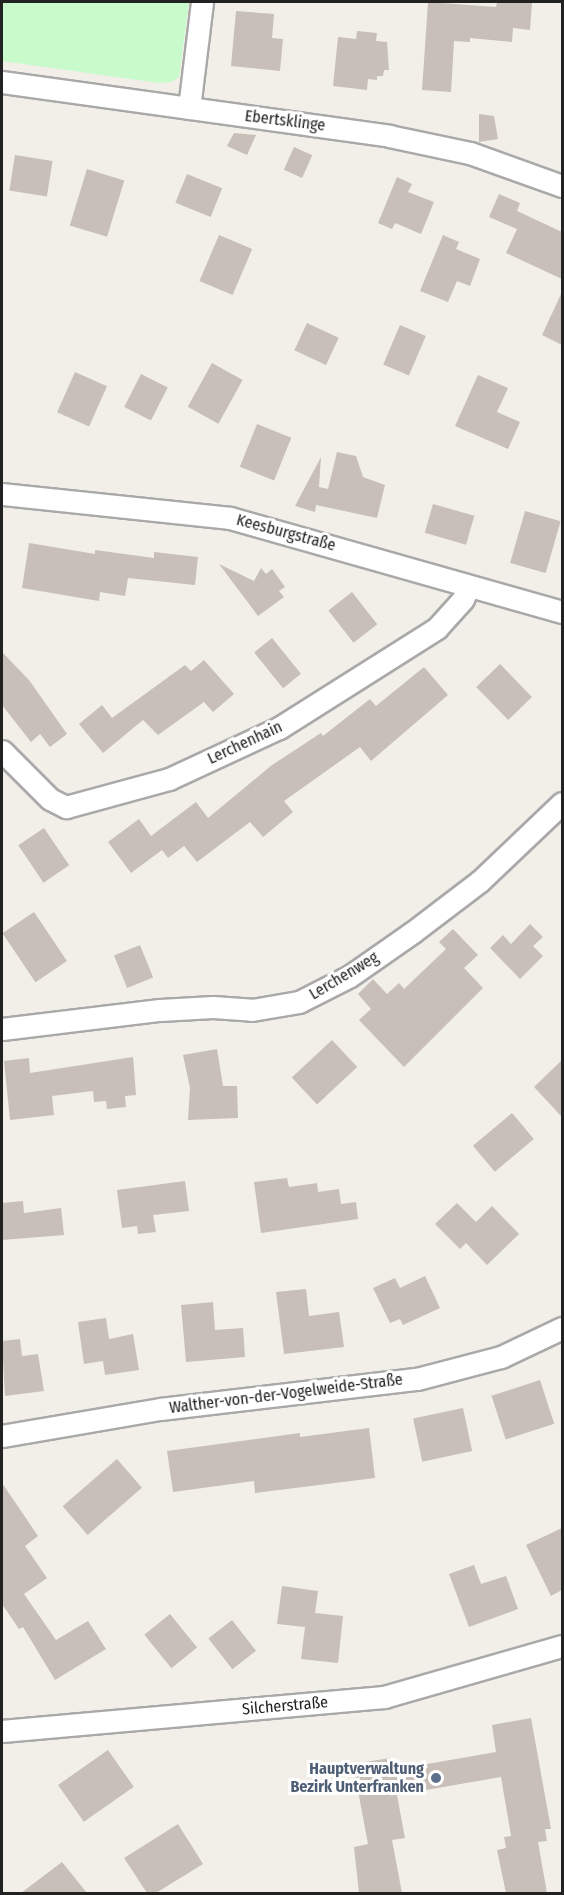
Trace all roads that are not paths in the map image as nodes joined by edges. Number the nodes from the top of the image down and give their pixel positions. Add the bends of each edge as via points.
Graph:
1 (202, 2) edge
2 (2, 82) edge
3 (189, 108) junction
4 (562, 186) edge
5 (2, 494) edge
6 (468, 586) junction
7 (562, 612) edge
8 (2, 751) edge
9 (562, 802) edge
10 (2, 1029) edge
11 (562, 1328) edge
12 (2, 1436) edge
13 (562, 1646) edge
14 (2, 1731) edge

1 - 3 street
2 - 3 street, Ebertsklinge
3 - 4 street, Ebertsklinge via 320,125 460,150
5 - 6 street, Keesburgstraße via 230,518
6 - 7 street, Keesburgstraße
6 - 8 street, Lerchenhain via 463,599 436,628 279,728 169,779 66,807 50,799
9 - 10 street, Lerchenweg via 480,881 413,932 350,976 299,1002 252,1010 160,1010
11 - 12 street, Walther-von-der-Vogelweide-Straße via 501,1357 417,1379 160,1409
13 - 14 street, Silcherstraße via 384,1697

